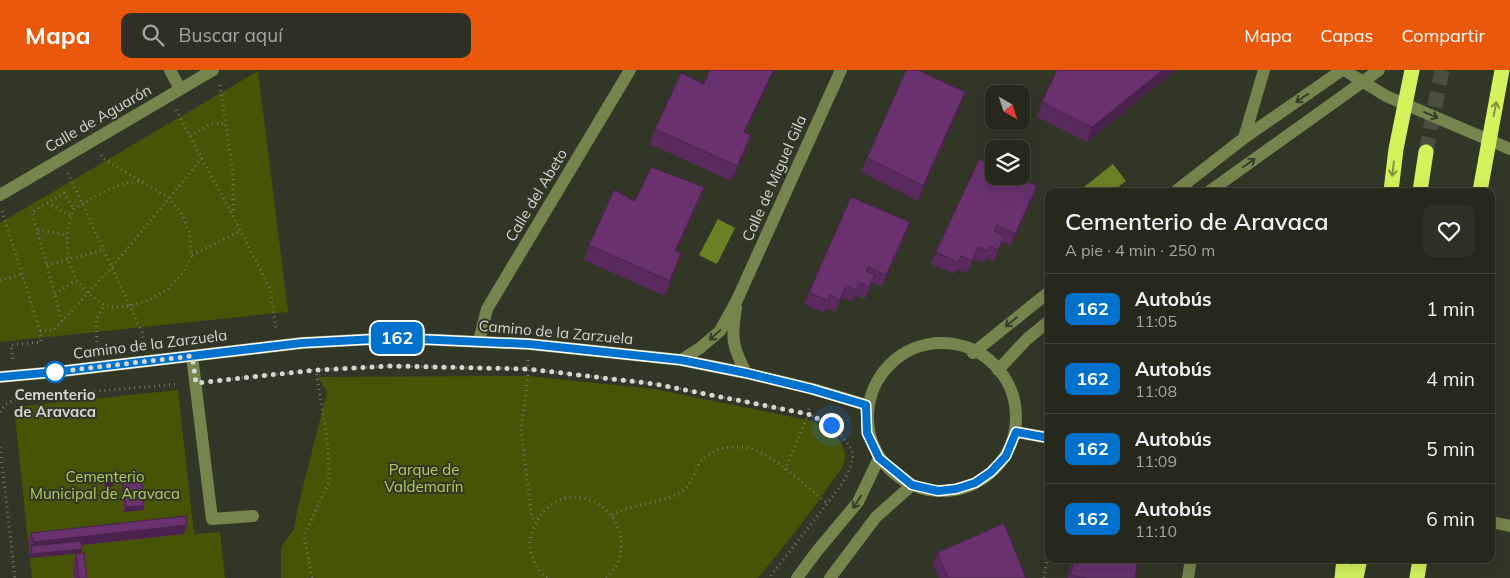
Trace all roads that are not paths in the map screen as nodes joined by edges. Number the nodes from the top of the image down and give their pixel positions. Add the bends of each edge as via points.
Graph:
1 (170, 70) edge
2 (630, 70) edge
3 (841, 70) edge
4 (1264, 70) edge
5 (1343, 70) edge
6 (1379, 70) edge
7 (1412, 70) edge
8 (1502, 72) edge
9 (216, 75) edge
10 (1363, 83) junction
11 (180, 89) junction
12 (1244, 138) junction
13 (1510, 149) edge
14 (1426, 152) tunnel mouth
15 (1180, 188) edge
16 (1214, 188) edge
17 (1390, 188) edge
18 (1420, 188) edge
19 (1481, 188) edge
20 (0, 195) edge
21 (1045, 295) edge
22 (737, 300) junction
23 (1045, 324) edge
24 (479, 341) junction
25 (973, 353) junction
26 (192, 356) junction
27 (681, 360) junction
28 (998, 370) junction
29 (746, 373) junction
30 (0, 376) edge
31 (866, 405) junction
32 (1016, 432) junction
33 (1045, 437) edge
34 (879, 458) junction
35 (912, 485) junction
36 (253, 516) dead end
37 (1190, 563) edge
38 (1344, 563) edge
39 (1359, 563) edge
40 (1419, 563) edge
41 (797, 578) edge
42 (830, 578) edge
43 (1188, 578) edge
44 (1342, 578) edge
45 (1356, 578) edge
46 (1417, 578) edge

1 - 11 street
2 - 24 street, Calle del Abeto via 487,308
3 - 22 street, Calle de Miguel Gila
4 - 12 street
5 - 10 street
5 -> 12 street
6 - 10 street
7 -> 17 highway
19 -> 8 highway
9 - 11 street, Calle de Aguarón
10 -> 13 street
16 -> 10 street
11 - 20 street, Calle de Aguarón
12 - 15 street
14 - 18 highway
21 -> 25 street
22 -> 27 street, Calle de Miguel Gila via 720,331
22 - 29 street, Calle de Miguel Gila via 733,344
23 - 28 street
24 - 26 street, Camino de la Zarzuela via 394,338 302,343
24 - 27 street, Camino de la Zarzuela
25 - 28 street via 988,359
25 - 31 street via 953,344 914,348 883,370
26 - 30 street, Camino de la Zarzuela
26 - 36 street via 212,519
27 - 29 street, Camino de la Zarzuela
28 - 32 street via 1013,393
29 - 31 street, Camino de la Zarzuela
31 - 34 street via 867,433
32 - 33 street
32 - 35 street via 1006,456 975,483 938,491
34 - 35 street
34 -> 41 street via 858,502
35 - 42 street via 876,517
37 - 43 street
38 - 44 highway
39 - 45 highway
40 - 46 highway

